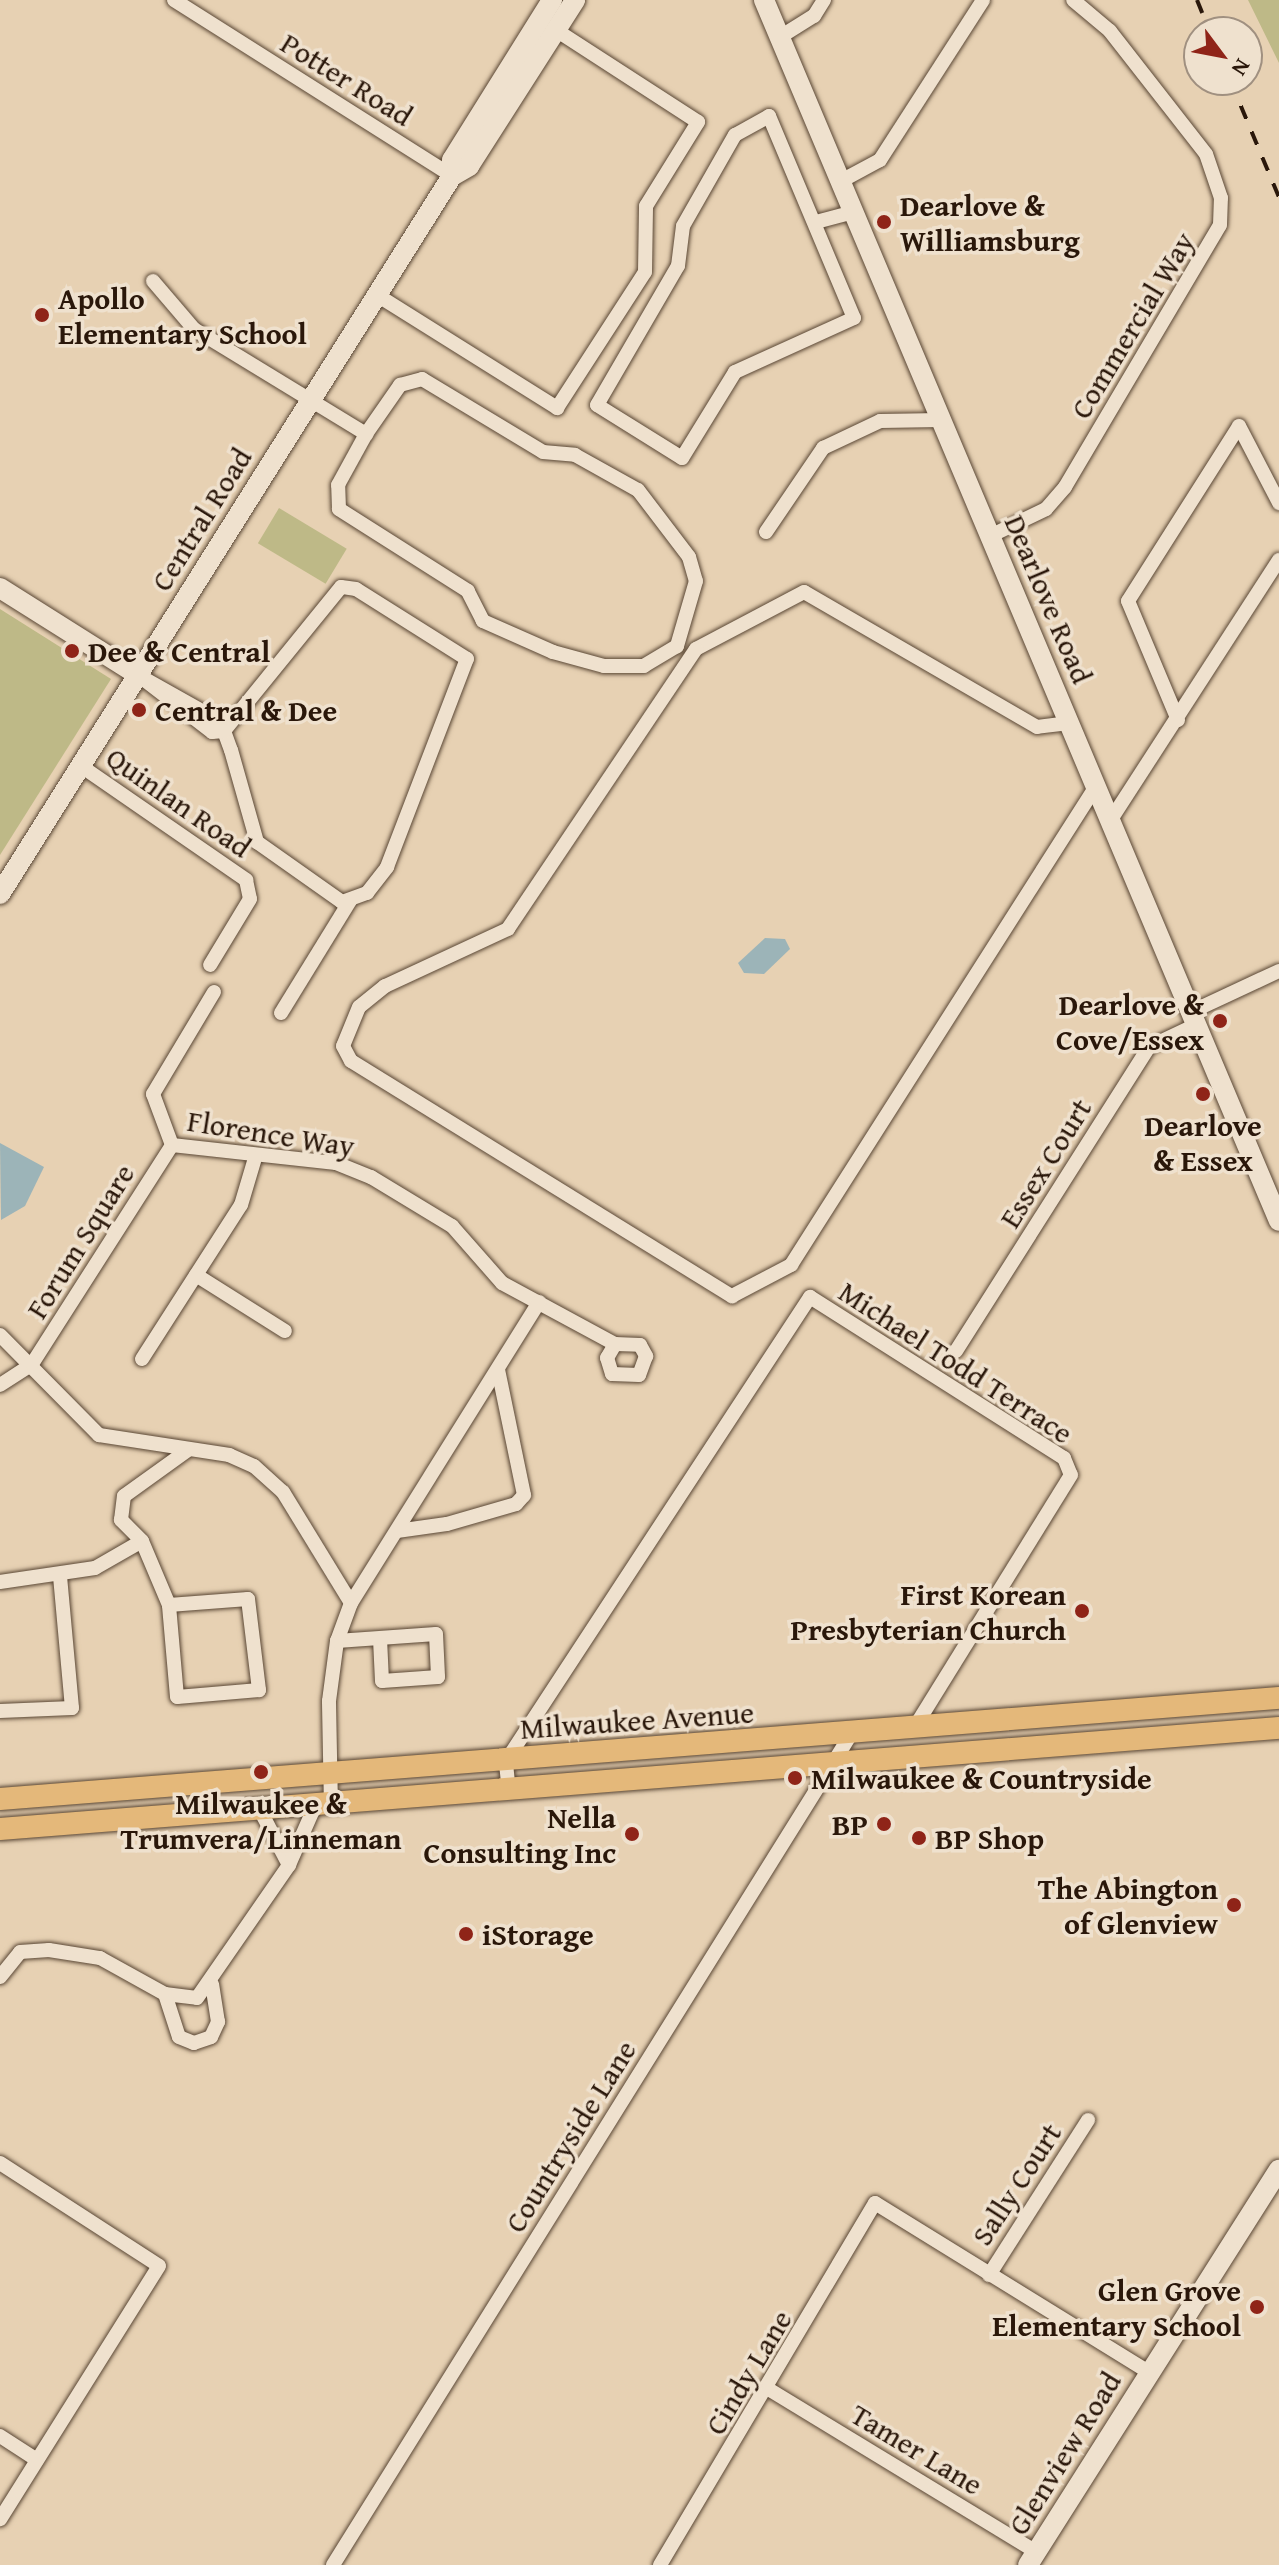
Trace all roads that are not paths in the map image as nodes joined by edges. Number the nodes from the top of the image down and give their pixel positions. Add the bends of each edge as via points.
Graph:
1 (174, 0) edge
2 (552, 0) edge
3 (575, 0) edge
4 (764, 0) edge
5 (824, 0) edge
6 (983, 0) edge
7 (1073, 0) edge
8 (556, 30) junction
9 (780, 37) junction
10 (452, 176) junction
11 (841, 181) junction
12 (853, 212) junction
13 (816, 222) junction
14 (153, 281) dead end
15 (377, 295) junction
16 (310, 402) junction
17 (941, 420) junction
18 (366, 434) junction
19 (1279, 503) edge
20 (766, 532) dead end
21 (990, 536) junction
22 (1279, 560) edge
23 (0, 588) edge
24 (138, 675) junction
25 (1178, 720) junction
26 (1069, 723) junction
27 (224, 731) junction
28 (81, 766) junction
29 (1096, 786) junction
30 (1110, 821) junction
31 (0, 894) edge
32 (346, 902) junction
33 (210, 965) dead end
34 (1279, 971) edge
35 (214, 992) dead end
36 (281, 1013) dead end
37 (1194, 1018) junction
38 (172, 1145) junction
39 (255, 1158) junction
40 (1279, 1221) edge
41 (196, 1275) junction
42 (539, 1302) junction
43 (285, 1331) dead end
44 (0, 1335) edge
45 (615, 1344) dead end
46 (956, 1351) dead end
47 (142, 1359) dead end
48 (32, 1364) junction
49 (498, 1370) junction
50 (0, 1385) edge
51 (188, 1450) junction
52 (397, 1531) junction
53 (142, 1541) junction
54 (60, 1576) junction
55 (0, 1582) edge
56 (351, 1603) junction
57 (169, 1605) junction
58 (380, 1639) junction
59 (337, 1641) junction
60 (1279, 1698) edge
61 (0, 1711) edge
62 (914, 1728) junction
63 (1279, 1728) edge
64 (851, 1734) junction
65 (506, 1761) junction
66 (832, 1765) junction
67 (329, 1775) junction
68 (509, 1792) junction
69 (0, 1799) edge
70 (323, 1808) junction
71 (261, 1812) junction
72 (0, 1829) edge
73 (289, 1865) junction
74 (0, 1977) edge
75 (212, 1984) junction
76 (165, 1994) junction
77 (1088, 2120) dead end
78 (0, 2163) edge
79 (1279, 2170) edge
80 (989, 2275) junction
81 (1150, 2373) junction
82 (770, 2390) junction
83 (0, 2436) edge
84 (37, 2460) junction
85 (0, 2519) edge
86 (1032, 2558) edge
87 (333, 2565) edge
88 (660, 2565) edge

1 - 10 street, Potter Road
2 - 10 main road, Central Road via 452,160
3 - 8 main road, Central Road
4 - 9 main road, Dearlove Road
5 - 9 street via 814,16
6 - 11 street via 880,160
7 - 21 street, Commercial Way via 1110,31 1206,154 1221,198 1220,225 1065,487 1046,509
8 - 10 main road, Central Road via 469,166
8 - 15 street via 698,122 646,206 645,272 557,408
9 - 11 main road, Dearlove Road
10 - 15 main road, Central Road
11 - 12 main road, Dearlove Road
12 - 13 street
12 - 17 main road, Dearlove Road
13 - 13 street via 769,116 735,135 683,226 678,266 597,405 682,458 735,372 854,318
14 - 16 street via 194,329
15 - 16 main road, Central Road
16 - 18 street
16 - 24 main road, Central Road
17 - 20 street via 880,421 823,448
17 - 21 main road, Dearlove Road
18 - 18 street via 400,385 422,379 543,452 575,455 638,490 689,557 696,581 677,646 644,666 604,666 483,621 468,591 339,509 338,485
19 - 25 street via 1239,426 1128,601
21 - 26 main road, Dearlove Road
22 - 25 street
23 - 24 main road
24 - 27 street via 157,681
24 - 28 main road, Central Road
25 - 30 street
26 - 29 main road, Dearlove Road
26 - 29 street via 1037,727 804,592 696,649 508,929 385,986 359,1007 343,1046 351,1061 732,1296 791,1265
27 - 32 street via 257,842
27 - 32 street via 341,587 467,659 387,867
28 - 31 main road, Central Road
28 - 33 street, Quinlan Road via 246,880 250,899
29 - 30 main road, Dearlove Road
30 - 37 main road, Dearlove Road
32 - 36 street
34 - 37 street, Essex Court
35 - 38 street, Florence Way via 153,1094
37 - 40 main road, Dearlove Road
37 - 46 street, Essex Court via 1149,1047
38 - 39 street, Florence Way
38 - 48 street, Forum Square
39 - 41 street via 241,1205
39 - 42 street, Florence Way via 336,1163 371,1177 452,1226 502,1283
41 - 43 street
41 - 47 street
42 - 45 street, Florence Way
42 - 49 street
44 - 48 street
48 - 50 street
48 - 51 street via 99,1435
49 - 52 street
49 - 52 street via 524,1495 516,1504 447,1524
51 - 53 street via 124,1496 121,1520
51 - 56 street via 242,1461 283,1492
52 - 56 street
53 - 54 street via 95,1568
53 - 57 street
54 - 55 street
54 - 61 street via 72,1708
56 - 59 street
57 - 57 street via 177,1697 259,1690 248,1599
58 - 58 street via 382,1681 438,1677 436,1634
58 - 59 street
59 - 67 street
60 - 62 main road, Milwaukee Avenue
62 - 64 main road, Milwaukee Avenue
62 - 65 street, Michael Todd Terrace via 1071,1475 1064,1458 810,1297
63 - 66 main road, Milwaukee Avenue
64 - 65 main road, Milwaukee Avenue
64 - 66 street, Countryside Lane
65 - 67 main road, Milwaukee Avenue
65 - 68 street
66 - 68 main road, Milwaukee Avenue
66 - 87 street, Countryside Lane
67 - 69 main road, Milwaukee Avenue
67 - 70 street
68 - 70 main road, Milwaukee Avenue
70 - 71 main road, Milwaukee Avenue
70 - 73 street
71 - 72 main road, Milwaukee Avenue
71 - 73 street
73 - 75 street
74 - 76 street via 20,1952 49,1950 100,1958
75 - 76 street via 197,1998
75 - 76 street via 218,2022 211,2037 194,2043 179,2037
77 - 80 street, Sally Court
78 - 84 street via 159,2266
79 - 81 main road, Glenview Road
80 - 81 street
80 - 82 street, Cindy Lane via 875,2203
81 - 86 main road, Glenview Road
82 - 86 street, Tamer Lane
82 - 88 street, Cindy Lane
83 - 84 street
84 - 85 street

